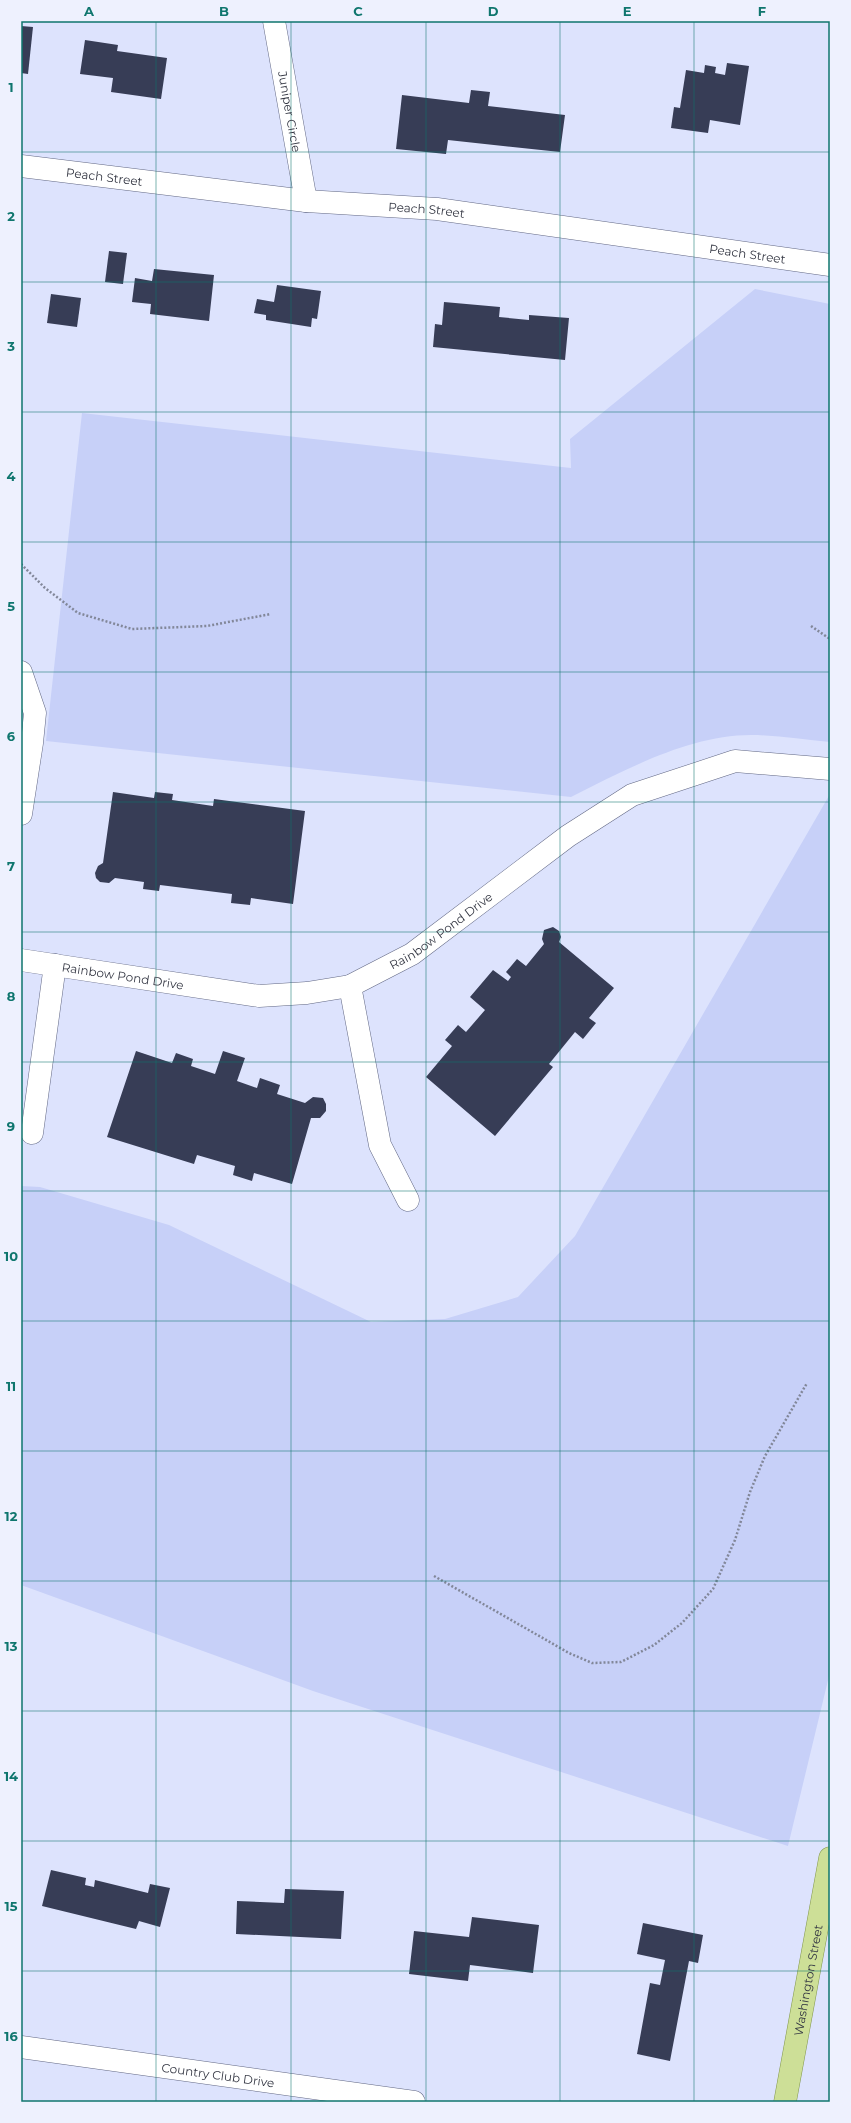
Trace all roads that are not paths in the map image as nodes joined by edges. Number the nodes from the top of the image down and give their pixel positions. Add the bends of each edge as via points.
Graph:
1 (274, 21) edge
2 (21, 166) edge
3 (306, 201) junction
4 (830, 265) edge
5 (21, 672) edge
6 (830, 769) edge
7 (21, 814) edge
8 (21, 960) edge
9 (55, 965) junction
10 (350, 986) junction
11 (32, 1133) dead end
12 (408, 1200) dead end
13 (830, 1858) edge
14 (21, 2047) edge
15 (414, 2102) edge
16 (785, 2102) edge

1 - 3 street, Juniper Circle
2 - 3 street, Peach Street
3 - 4 street, Peach Street via 436,209
5 - 7 street via 35,713
6 - 10 street, Rainbow Pond Drive via 735,761 632,795 568,836 412,954
8 - 9 street, Rainbow Pond Drive
9 - 10 street, Rainbow Pond Drive via 259,996 307,993
9 - 11 street
10 - 12 street via 380,1145
13 - 16 main road, Washington Street
14 - 15 street, Country Club Drive

